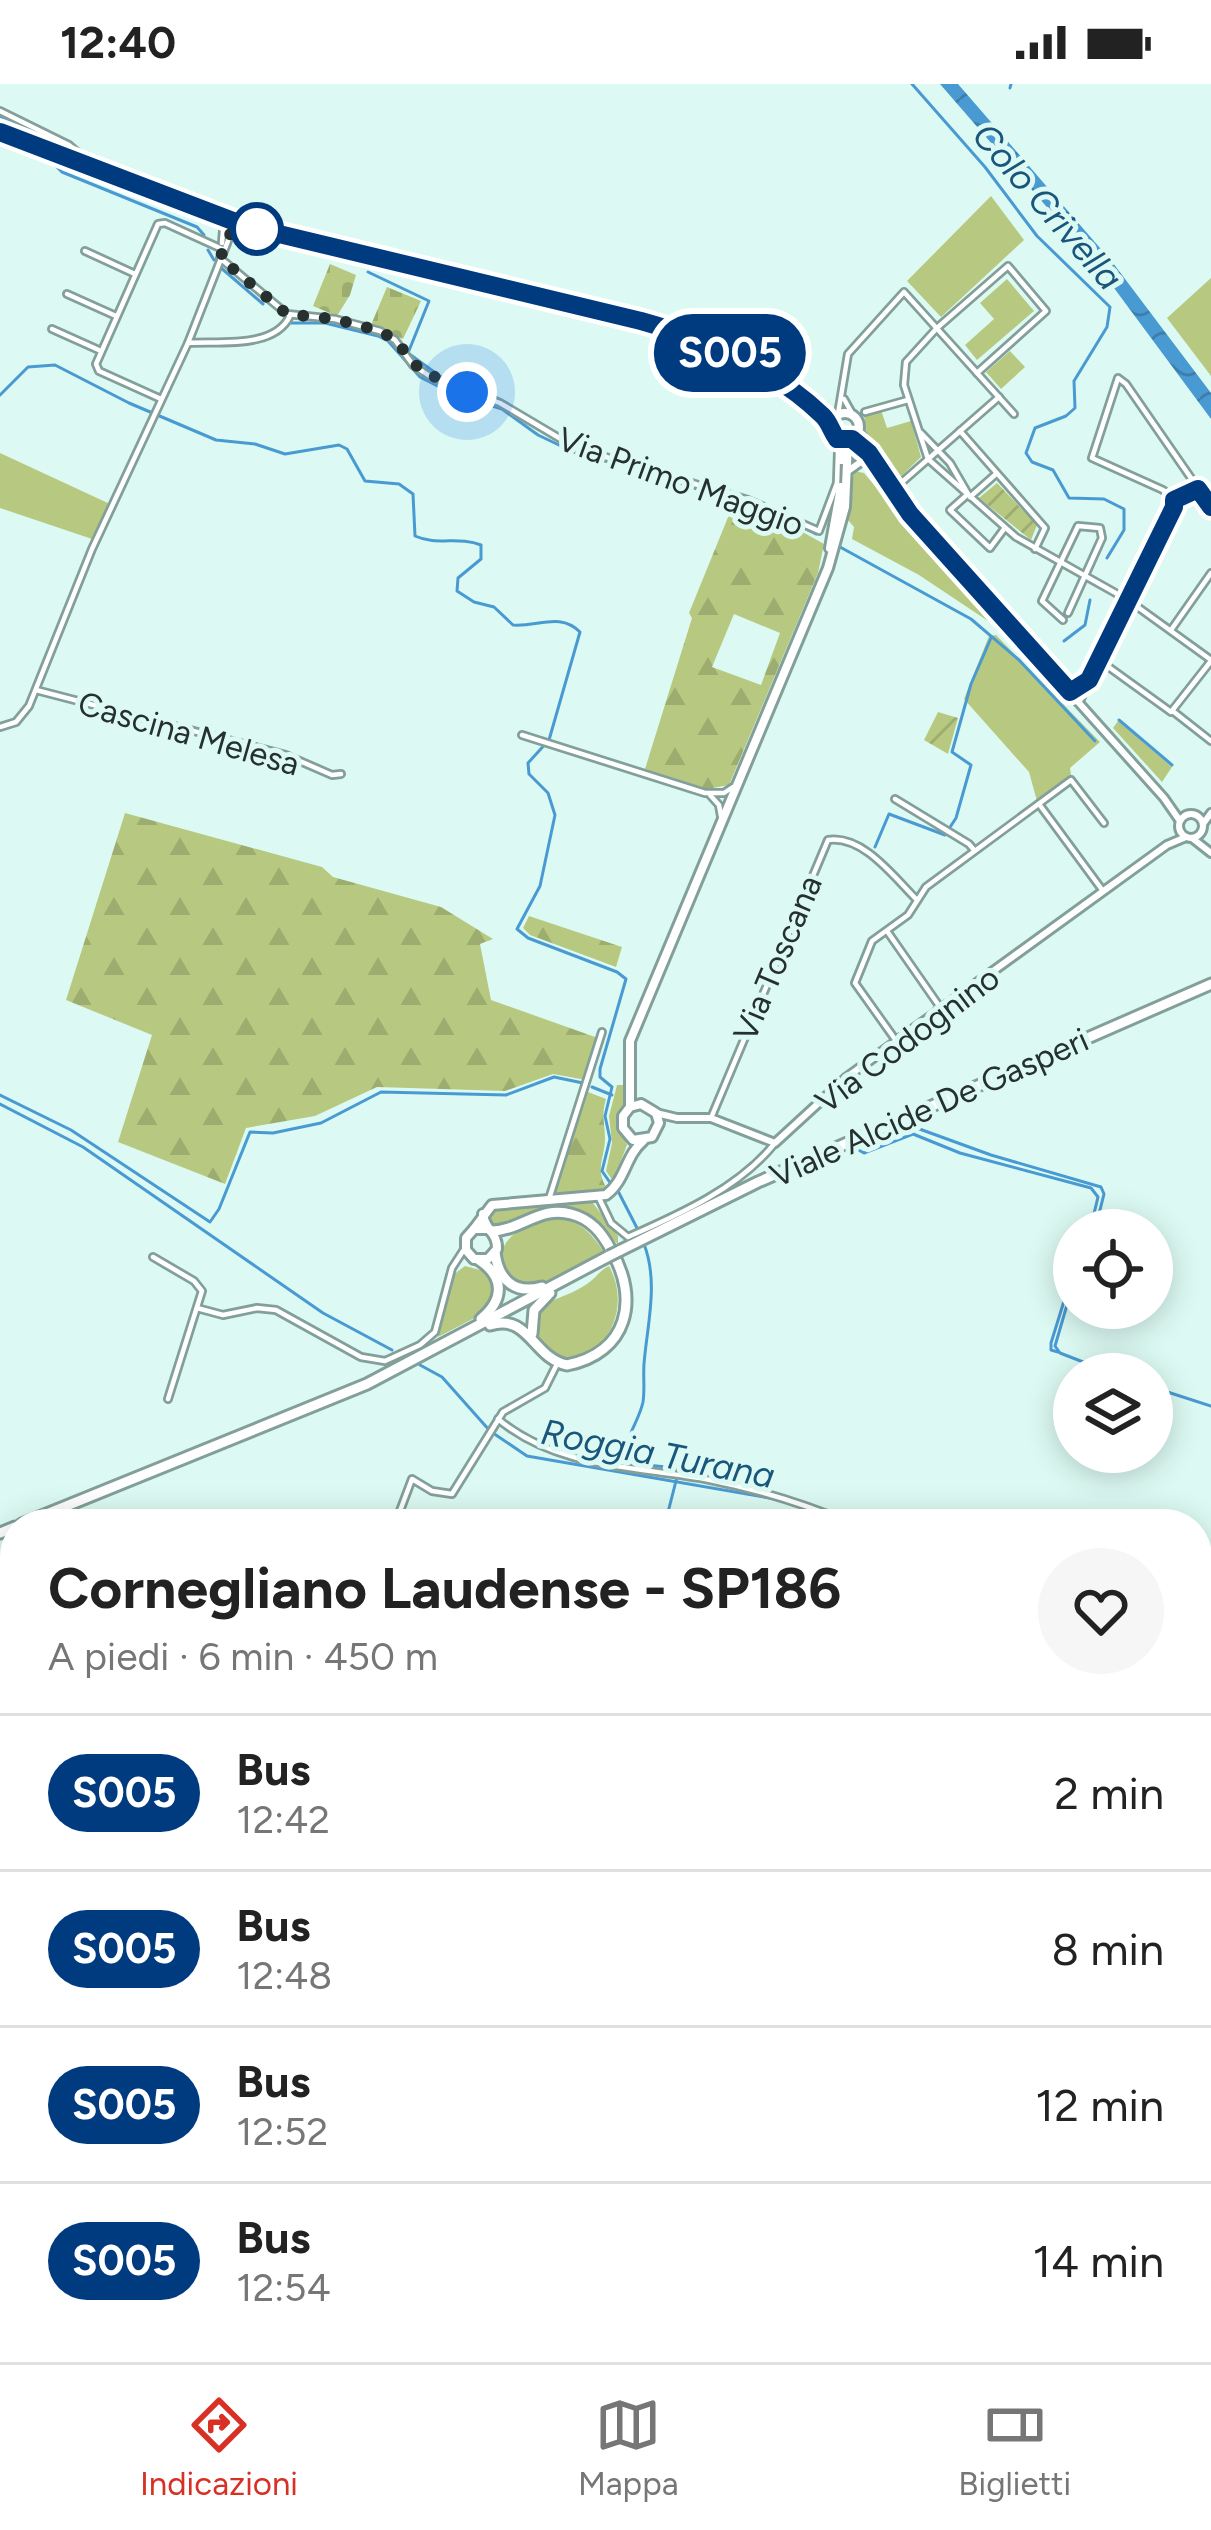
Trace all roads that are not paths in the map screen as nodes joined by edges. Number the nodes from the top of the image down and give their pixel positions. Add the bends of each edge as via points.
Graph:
1 (0, 111) edge
2 (0, 133) edge
3 (77, 163) junction
4 (224, 219) junction
5 (235, 223) junction
6 (222, 248) junction
7 (85, 251) dead end
8 (220, 258) junction
9 (135, 274) junction
10 (67, 294) dead end
11 (116, 316) junction
12 (290, 316) junction
13 (937, 328) junction
14 (52, 329) dead end
15 (188, 343) junction
16 (101, 351) junction
17 (977, 373) junction
18 (843, 393) junction
19 (999, 397) junction
20 (162, 399) junction
21 (908, 400) junction
22 (809, 405) junction
23 (866, 412) dead end
24 (838, 414) junction
25 (1014, 414) dead end
26 (853, 415) junction
27 (830, 425) junction
28 (918, 430) junction
29 (959, 430) junction
30 (847, 439) junction
31 (938, 450) junction
32 (928, 459) junction
33 (880, 467) junction
34 (996, 474) junction
35 (846, 475) junction
36 (902, 482) dead end
37 (1198, 489) junction
38 (969, 495) junction
39 (1174, 500) junction
40 (1211, 507) edge
41 (1004, 528) junction
42 (1035, 549) junction
43 (1060, 563) junction
44 (1211, 573) edge
45 (1085, 577) junction
46 (818, 590) junction
47 (1128, 600) junction
48 (1068, 613) dead end
49 (1063, 620) dead end
50 (1171, 631) junction
51 (1100, 659) junction
52 (1211, 661) edge
53 (1089, 680) junction
54 (36, 690) junction
55 (1070, 692) junction
56 (1078, 703) junction
57 (1175, 710) junction
58 (0, 727) edge
59 (522, 735) dead end
60 (1211, 741) edge
61 (341, 773) dead end
62 (737, 782) junction
63 (705, 793) junction
64 (895, 799) dead end
65 (1039, 804) junction
66 (1211, 811) edge
67 (1185, 820) junction
68 (721, 821) junction
69 (1104, 823) dead end
70 (1203, 827) junction
71 (1189, 838) junction
72 (1167, 845) junction
73 (974, 850) junction
74 (1210, 851) edge
75 (1104, 892) junction
76 (917, 901) junction
77 (886, 931) junction
78 (1211, 984) edge
79 (942, 1010) junction
80 (602, 1032) dead end
81 (897, 1042) junction
82 (631, 1089) junction
83 (641, 1104) junction
84 (630, 1107) junction
85 (656, 1113) junction
86 (677, 1118) junction
87 (711, 1118) junction
88 (658, 1128) junction
89 (629, 1138) junction
90 (643, 1141) junction
91 (775, 1143) junction
92 (631, 1156) junction
93 (599, 1198) junction
94 (549, 1199) junction
95 (483, 1211) junction
96 (474, 1229) junction
97 (509, 1229) junction
98 (489, 1230) junction
99 (647, 1232) junction
100 (632, 1240) junction
101 (465, 1245) junction
102 (496, 1249) junction
103 (152, 1257) dead end
104 (477, 1259) junction
105 (455, 1264) junction
106 (564, 1280) junction
107 (197, 1308) junction
108 (458, 1337) junction
109 (533, 1340) junction
110 (557, 1363) junction
111 (168, 1399) dead end
112 (498, 1419) junction
113 (59, 1509) edge
114 (401, 1509) edge
115 (816, 1509) edge

1 - 3 street via 71,146
2 - 3 main road
3 - 4 main road
4 - 5 main road
4 - 6 street
5 - 6 street
5 - 22 main road via 683,333 746,362
6 - 8 street
6 - 9 street via 160,223
7 - 9 street
8 - 12 street
8 - 15 street
9 - 11 street
10 - 11 street
11 - 16 street
12 - 15 street via 265,338
12 - 30 street, Via Primo Maggio via 380,331 430,377 500,403 576,448 819,530
13 - 17 street
13 - 17 street via 1008,266 1046,310
13 - 18 street via 904,292 850,349
13 - 21 street via 903,368
14 - 16 street
15 - 20 street
16 - 20 street via 97,370
17 - 19 street
18 - 24 street
18 - 26 street
19 - 25 street
19 - 29 street
20 - 54 street
21 - 23 street
21 - 28 street
22 - 24 main road
22 - 27 main road
24 - 26 main road
24 - 27 main road
26 - 30 main road
27 - 30 main road
28 - 31 street
28 - 32 street
29 - 31 street
29 - 34 street
30 - 33 street
30 - 35 main road
30 - 46 main road
31 - 32 street
31 - 38 street
32 - 36 street
32 - 38 street
33 - 35 street via 862,461
33 - 55 street via 910,514
34 - 38 street
34 - 42 street via 1045,528
35 - 46 main road via 842,521
37 - 39 street
37 - 39 street via 1118,378 1092,458
37 - 40 street
38 - 41 street
38 - 41 street via 950,510 969,529 990,548
39 - 47 street
41 - 42 street
42 - 43 street
43 - 45 street
43 - 45 street via 1078,526 1100,528
43 - 49 street via 1042,601
44 - 50 street
45 - 47 street
45 - 48 street
46 - 62 main road
47 - 50 street
47 - 51 street
50 - 52 street
51 - 53 street
51 - 57 street
52 - 57 street
53 - 55 street
53 - 56 street
54 - 58 street via 20,718
54 - 61 street, Cascina Melesa
55 - 56 street
56 - 67 street
57 - 60 street
59 - 63 street
62 - 63 street via 724,793
62 - 68 main road
63 - 68 street via 719,805
64 - 73 street
65 - 69 street via 1071,780
65 - 73 street
65 - 75 street
66 - 67 street
66 - 70 street, Via Codognino
67 - 70 street
67 - 71 street
67 - 72 street, Via Codognino
68 - 82 main road via 630,1041
70 - 71 street, Via Codognino
70 - 74 street
71 - 72 street, Via Codognino
71 - 74 street
72 - 75 street, Via Codognino
73 - 76 street
75 - 79 street, Via Codognino
76 - 77 street
76 - 87 street, Via Toscana via 869,852 827,840
77 - 79 street
77 - 81 street via 872,941 855,983
78 - 99 main road, Viale Alcide De Gasperi
79 - 81 street, Via Codognino
80 - 94 street
81 - 91 street, Via Codognino
82 - 83 main road
82 - 84 main road
83 - 84 main road
83 - 85 main road
84 - 89 main road via 622,1122
85 - 86 street
85 - 88 main road
86 - 87 street
86 - 88 street
87 - 91 street
88 - 90 main road
89 - 90 main road
89 - 92 main road
90 - 92 main road
91 - 99 street, Via Codognino via 746,1173
92 - 93 main road via 615,1188
93 - 94 main road
93 - 100 street via 618,1232
94 - 95 main road
95 - 96 main road
95 - 98 main road
96 - 98 main road
96 - 101 main road
97 - 98 main road
97 - 102 main road
97 - 110 main road via 543,1214 578,1216 597,1229 625,1280 628,1303 617,1334 589,1358
98 - 102 main road
99 - 100 main road, Viale Alcide De Gasperi
100 - 106 main road, Viale Alcide De Gasperi
101 - 104 main road
101 - 105 street
102 - 104 main road
102 - 106 main road via 497,1269 510,1285 536,1290
103 - 107 street via 199,1284
104 - 105 street
104 - 108 main road via 499,1281 497,1302
105 - 107 street via 435,1332 388,1360 362,1358 276,1310 223,1315
106 - 108 main road, Viale Alcide De Gasperi
106 - 109 main road via 534,1310
107 - 111 street
108 - 109 main road via 503,1322
108 - 113 main road via 290,1418
109 - 110 main road
110 - 112 street via 545,1388
112 - 114 street via 452,1494 412,1479
112 - 115 street via 543,1449 779,1494

